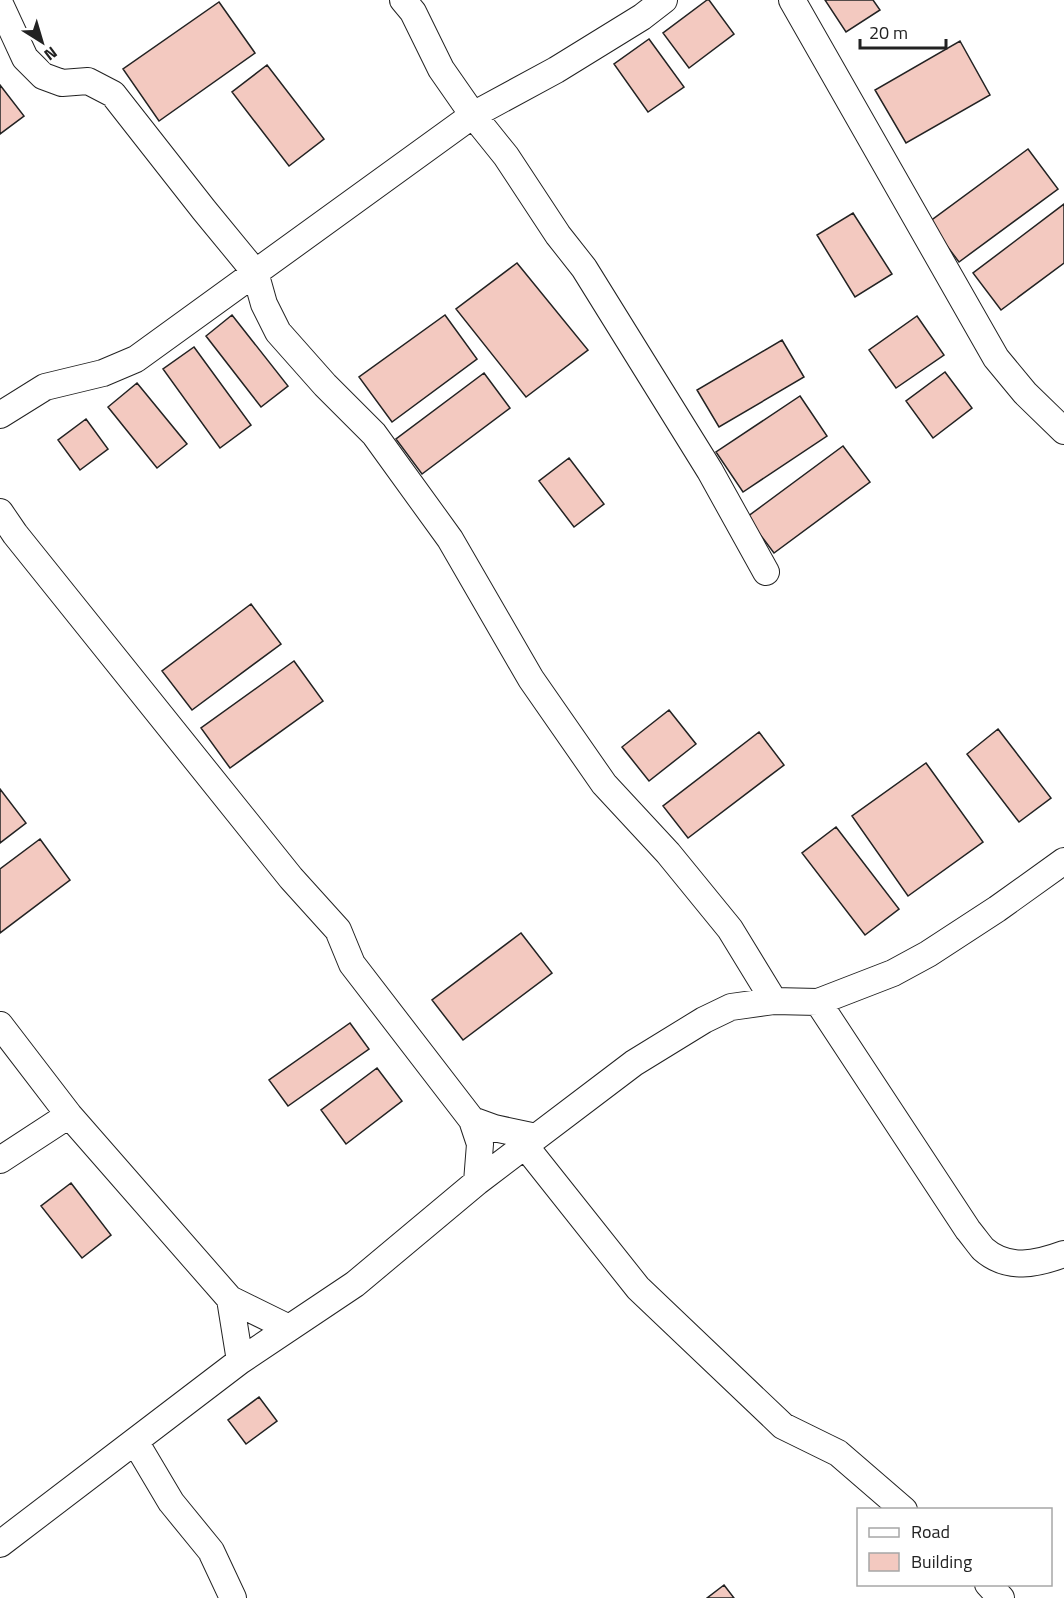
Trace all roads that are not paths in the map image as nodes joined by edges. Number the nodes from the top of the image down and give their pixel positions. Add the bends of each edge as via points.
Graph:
1 (403, 0) edge
2 (664, 0) edge
3 (792, 0) edge
4 (0, 4) edge
5 (473, 115) junction
6 (255, 272) junction
7 (0, 415) edge
8 (1064, 431) edge
9 (0, 512) edge
10 (766, 572) dead end
11 (1064, 861) edge
12 (774, 1001) junction
13 (818, 1002) junction
14 (0, 1025) edge
15 (69, 1115) junction
16 (472, 1120) junction
17 (531, 1142) junction
18 (0, 1160) edge
19 (477, 1182) junction
20 (1064, 1254) edge
21 (230, 1299) junction
22 (289, 1328) junction
23 (240, 1361) junction
24 (135, 1443) junction
25 (903, 1508) edge
26 (0, 1544) edge
27 (990, 1586) edge
28 (233, 1598) edge
29 (1001, 1598) edge

1 - 5 street via 441,69
2 - 5 street via 556,70
3 - 8 street via 996,358
4 - 6 street via 26,58 43,76 62,83 88,81 113,94
5 - 6 street
5 - 10 street via 584,268 710,471
6 - 7 street via 136,359 103,373 45,387
6 - 12 street via 264,304 278,332 374,434 450,539 531,679 597,774 730,929
9 - 16 street via 291,878 338,930 352,964
11 - 13 street via 928,954 893,973
12 - 13 street
12 - 17 street via 731,1007 704,1020 634,1062
13 - 20 street via 984,1249 1019,1264 1039,1263
14 - 15 street
15 - 18 street
15 - 21 street
16 - 17 street
16 - 19 street via 480,1144
17 - 19 street
17 - 25 street via 638,1288 783,1426 838,1453
19 - 22 street via 355,1284
21 - 22 street
21 - 23 street
22 - 23 street
23 - 24 street
24 - 26 street
24 - 28 street via 171,1502 211,1551
27 - 29 street

